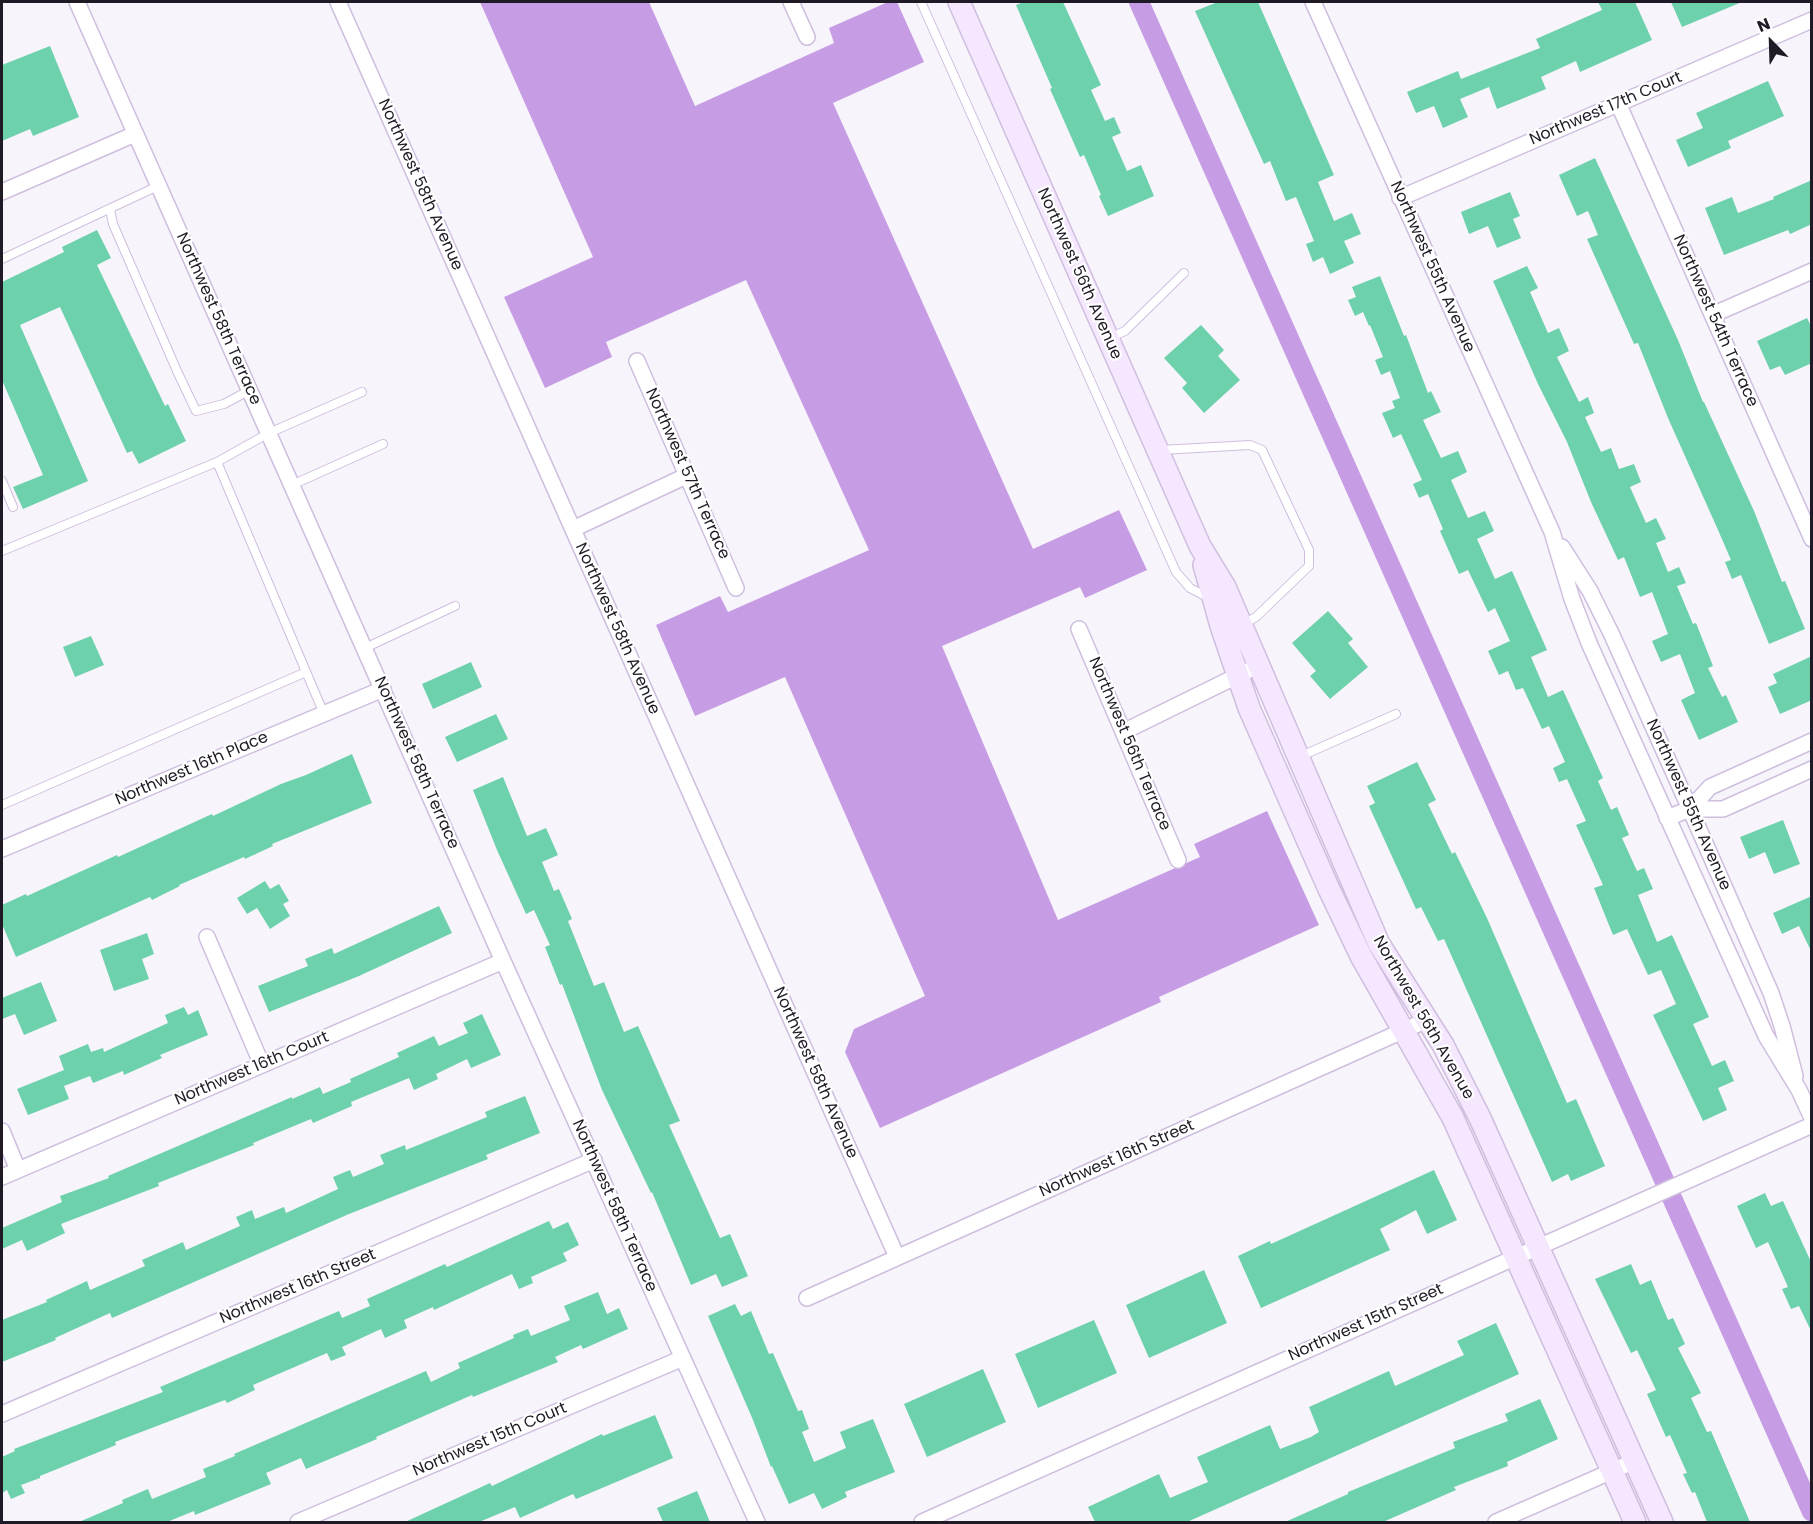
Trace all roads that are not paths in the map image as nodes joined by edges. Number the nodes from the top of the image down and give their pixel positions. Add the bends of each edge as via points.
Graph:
1 (77, 2) edge
2 (338, 2) edge
3 (791, 2) edge
4 (921, 2) edge
5 (959, 2) edge
6 (1313, 2) edge
7 (1812, 20) edge
8 (807, 37) dead end
9 (1618, 103) junction
10 (135, 134) junction
11 (159, 186) junction
12 (2, 192) edge
13 (1400, 198) junction
14 (110, 209) junction
15 (2, 259) edge
16 (1812, 271) edge
17 (1184, 273) dead end
18 (1712, 315) junction
19 (1107, 338) junction
20 (637, 361) dead end
21 (250, 390) junction
22 (362, 392) dead end
23 (269, 434) junction
24 (383, 444) dead end
25 (1157, 450) junction
26 (217, 462) junction
27 (686, 476) junction
28 (2, 480) edge
29 (292, 485) junction
30 (14, 507) dead end
31 (1806, 512) edge
32 (573, 529) junction
33 (1552, 532) junction
34 (1812, 539) edge
35 (1200, 546) junction
36 (2, 551) edge
37 (736, 588) dead end
38 (1213, 600) junction
39 (455, 606) dead end
40 (1241, 625) junction
41 (1079, 628) dead end
42 (365, 648) junction
43 (1258, 666) junction
44 (306, 672) junction
45 (1238, 676) junction
46 (383, 689) junction
47 (324, 714) junction
48 (1396, 714) dead end
49 (1123, 732) junction
50 (1812, 741) edge
51 (1298, 757) junction
52 (1812, 769) edge
53 (2, 805) edge
54 (1690, 809) junction
55 (1667, 818) junction
56 (2, 849) edge
57 (1179, 860) dead end
58 (207, 937) dead end
59 (503, 961) junction
60 (1427, 1020) junction
61 (1404, 1030) junction
62 (262, 1065) junction
63 (1799, 1090) junction
64 (1812, 1118) edge
65 (1812, 1125) edge
66 (2, 1131) edge
67 (594, 1160) junction
68 (18, 1170) junction
69 (2, 1177) edge
70 (1539, 1246) junction
71 (897, 1257) junction
72 (1516, 1257) junction
73 (807, 1298) dead end
74 (682, 1358) junction
75 (2, 1414) edge
76 (1635, 1461) junction
77 (1612, 1471) junction
78 (298, 1522) edge
79 (757, 1522) edge
80 (922, 1522) edge
81 (1496, 1522) edge
82 (1635, 1522) edge
83 (1662, 1522) edge

1 - 10 street, Northwest 58th Terrace
2 - 32 street, Northwest 58th Avenue
3 - 8 street
4 - 38 lane via 1176,572 1190,588
5 - 19 street, Northwest 56th Avenue
6 - 13 street, Northwest 55th Avenue
7 - 9 street, Northwest 17th Court
9 - 13 street, Northwest 17th Court
9 - 18 street, Northwest 54th Terrace
10 - 11 street, Northwest 58th Terrace
10 - 12 street
11 - 14 lane
11 - 21 street, Northwest 58th Terrace
13 - 33 street, Northwest 55th Avenue
14 - 15 lane
14 - 21 lane via 117,235 196,411 224,404
16 - 18 street
17 - 19 lane via 1125,331
18 - 31 street, Northwest 54th Terrace
19 - 25 street, Northwest 56th Avenue
20 - 27 street, Northwest 57th Terrace
21 - 23 street, Northwest 58th Terrace
22 - 23 lane
23 - 26 lane
23 - 29 street, Northwest 58th Terrace
24 - 29 lane
25 - 35 street, Northwest 56th Avenue
25 - 40 lane via 1250,445 1262,450 1309,550 1309,566 1256,617
26 - 36 lane
26 - 44 lane
27 - 32 street
27 - 37 street, Northwest 57th Terrace
28 - 30 lane
29 - 42 street, Northwest 58th Terrace
31 - 34 street, Northwest 54th Terrace
32 - 71 street, Northwest 58th Avenue
33 - 54 street, Northwest 55th Avenue via 1606,622
33 - 55 street, Northwest 55th Avenue via 1589,643
35 - 38 street, Northwest 56th Avenue
35 - 40 street, Northwest 56th Avenue via 1225,587
38 - 45 street, Northwest 56th Avenue
39 - 42 lane
40 - 43 street, Northwest 56th Avenue
41 - 49 street, Northwest 56th Terrace
42 - 46 street, Northwest 58th Terrace
43 - 45 street
43 - 51 street, Northwest 56th Avenue
44 - 47 lane
44 - 53 lane
45 - 49 street
45 - 61 street, Northwest 56th Avenue via 1343,921
46 - 47 street, Northwest 16th Place
46 - 59 street, Northwest 58th Terrace
47 - 56 street, Northwest 16th Place
48 - 51 lane
49 - 57 street, Northwest 56th Terrace
50 - 54 street via 1710,787
51 - 60 street, Northwest 56th Avenue via 1378,944
52 - 54 street via 1723,809
54 - 55 street
54 - 63 street, Northwest 55th Avenue via 1771,993
55 - 63 street, Northwest 55th Avenue via 1766,1036
58 - 62 street
59 - 62 street, Northwest 16th Court
59 - 67 street, Northwest 58th Terrace
60 - 61 street, Northwest 16th Street
60 - 70 street, Northwest 56th Avenue via 1480,1118
61 - 71 street, Northwest 16th Street
61 - 72 street, Northwest 56th Avenue via 1453,1118
62 - 68 street, Northwest 16th Court
63 - 64 street, Northwest 55th Avenue
65 - 70 street, Northwest 15th Street
66 - 68 street
67 - 74 street, Northwest 58th Terrace
67 - 75 street, Northwest 16th Street
68 - 69 street, Northwest 16th Court
70 - 72 street, Northwest 15th Street
70 - 76 street, Northwest 56th Avenue
71 - 73 street, Northwest 16th Street
72 - 77 street, Northwest 56th Avenue
72 - 80 street, Northwest 15th Street
74 - 78 street, Northwest 15th Court
74 - 79 street, Northwest 58th Terrace
76 - 77 street
76 - 83 street, Northwest 56th Avenue
77 - 81 street
77 - 82 street, Northwest 56th Avenue

